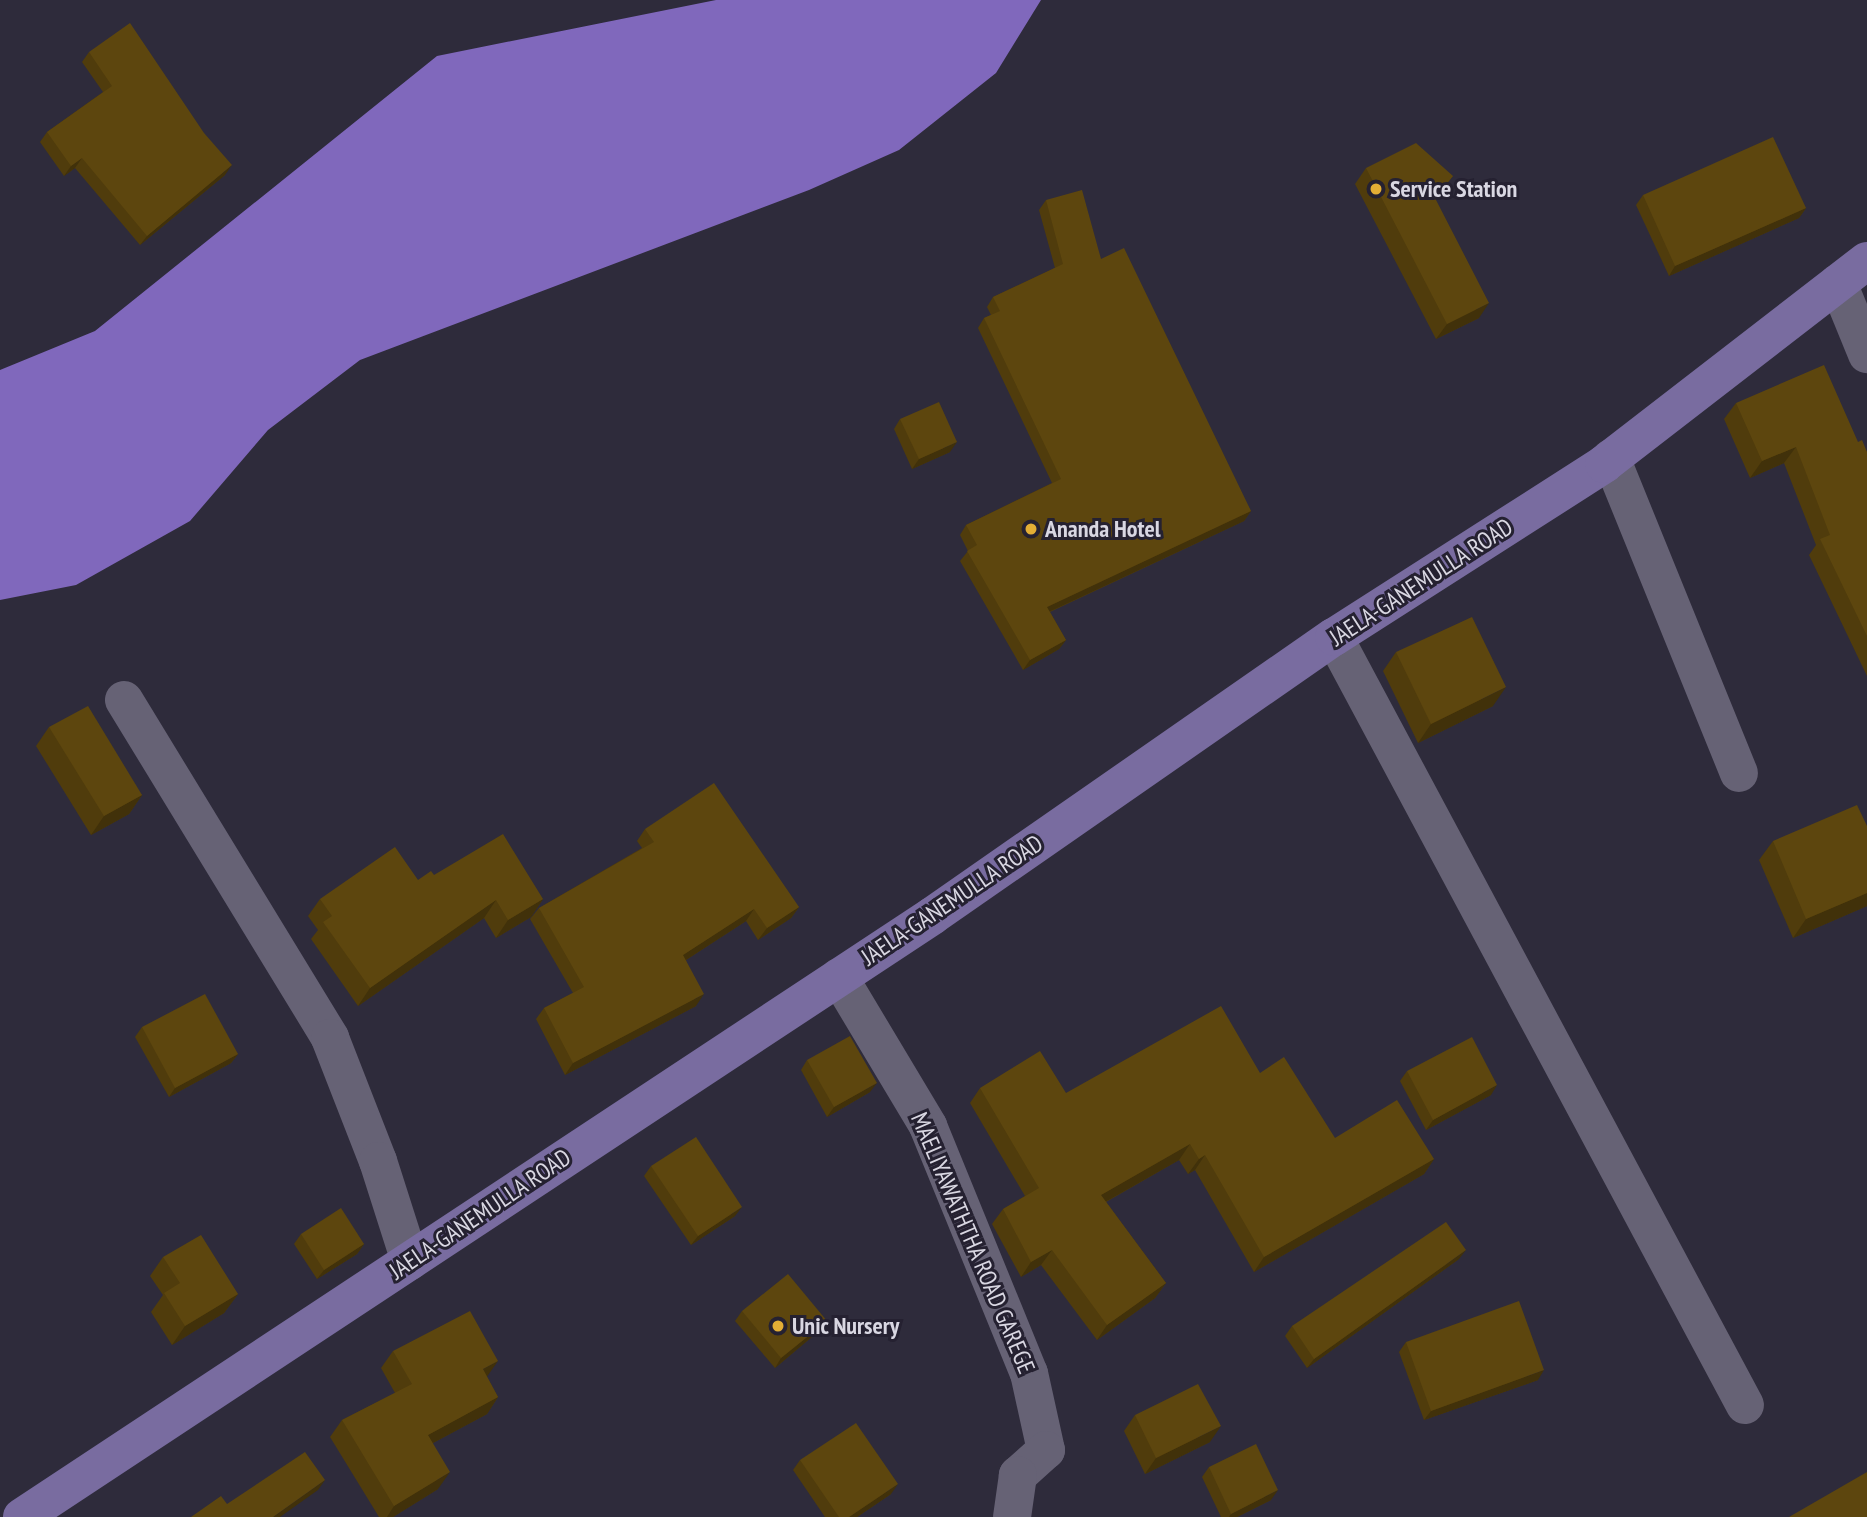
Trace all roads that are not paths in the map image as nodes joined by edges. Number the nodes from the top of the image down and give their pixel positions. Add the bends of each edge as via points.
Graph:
1 (1852, 272) edge
2 (1867, 354) edge
3 (1611, 458) junction
4 (1335, 637) junction
5 (124, 700) dead end
6 (1739, 773) dead end
7 (839, 976) junction
8 (410, 1261) junction
9 (1745, 1405) dead end
10 (22, 1517) edge
11 (1012, 1517) edge

1 - 2 street
1 - 3 main road, JAELA-GANEMULLA ROAD
3 - 4 main road, JAELA-GANEMULLA ROAD
3 - 6 street
4 - 7 main road, JAELA-GANEMULLA ROAD
4 - 9 street
5 - 8 street via 330,1038 378,1161
7 - 8 main road, JAELA-GANEMULLA ROAD
7 - 11 street, MAELIYAWATHTHA ROAD GAREGE via 928,1126 1030,1373 1046,1450 1018,1475
8 - 10 main road, JAELA-GANEMULLA ROAD

